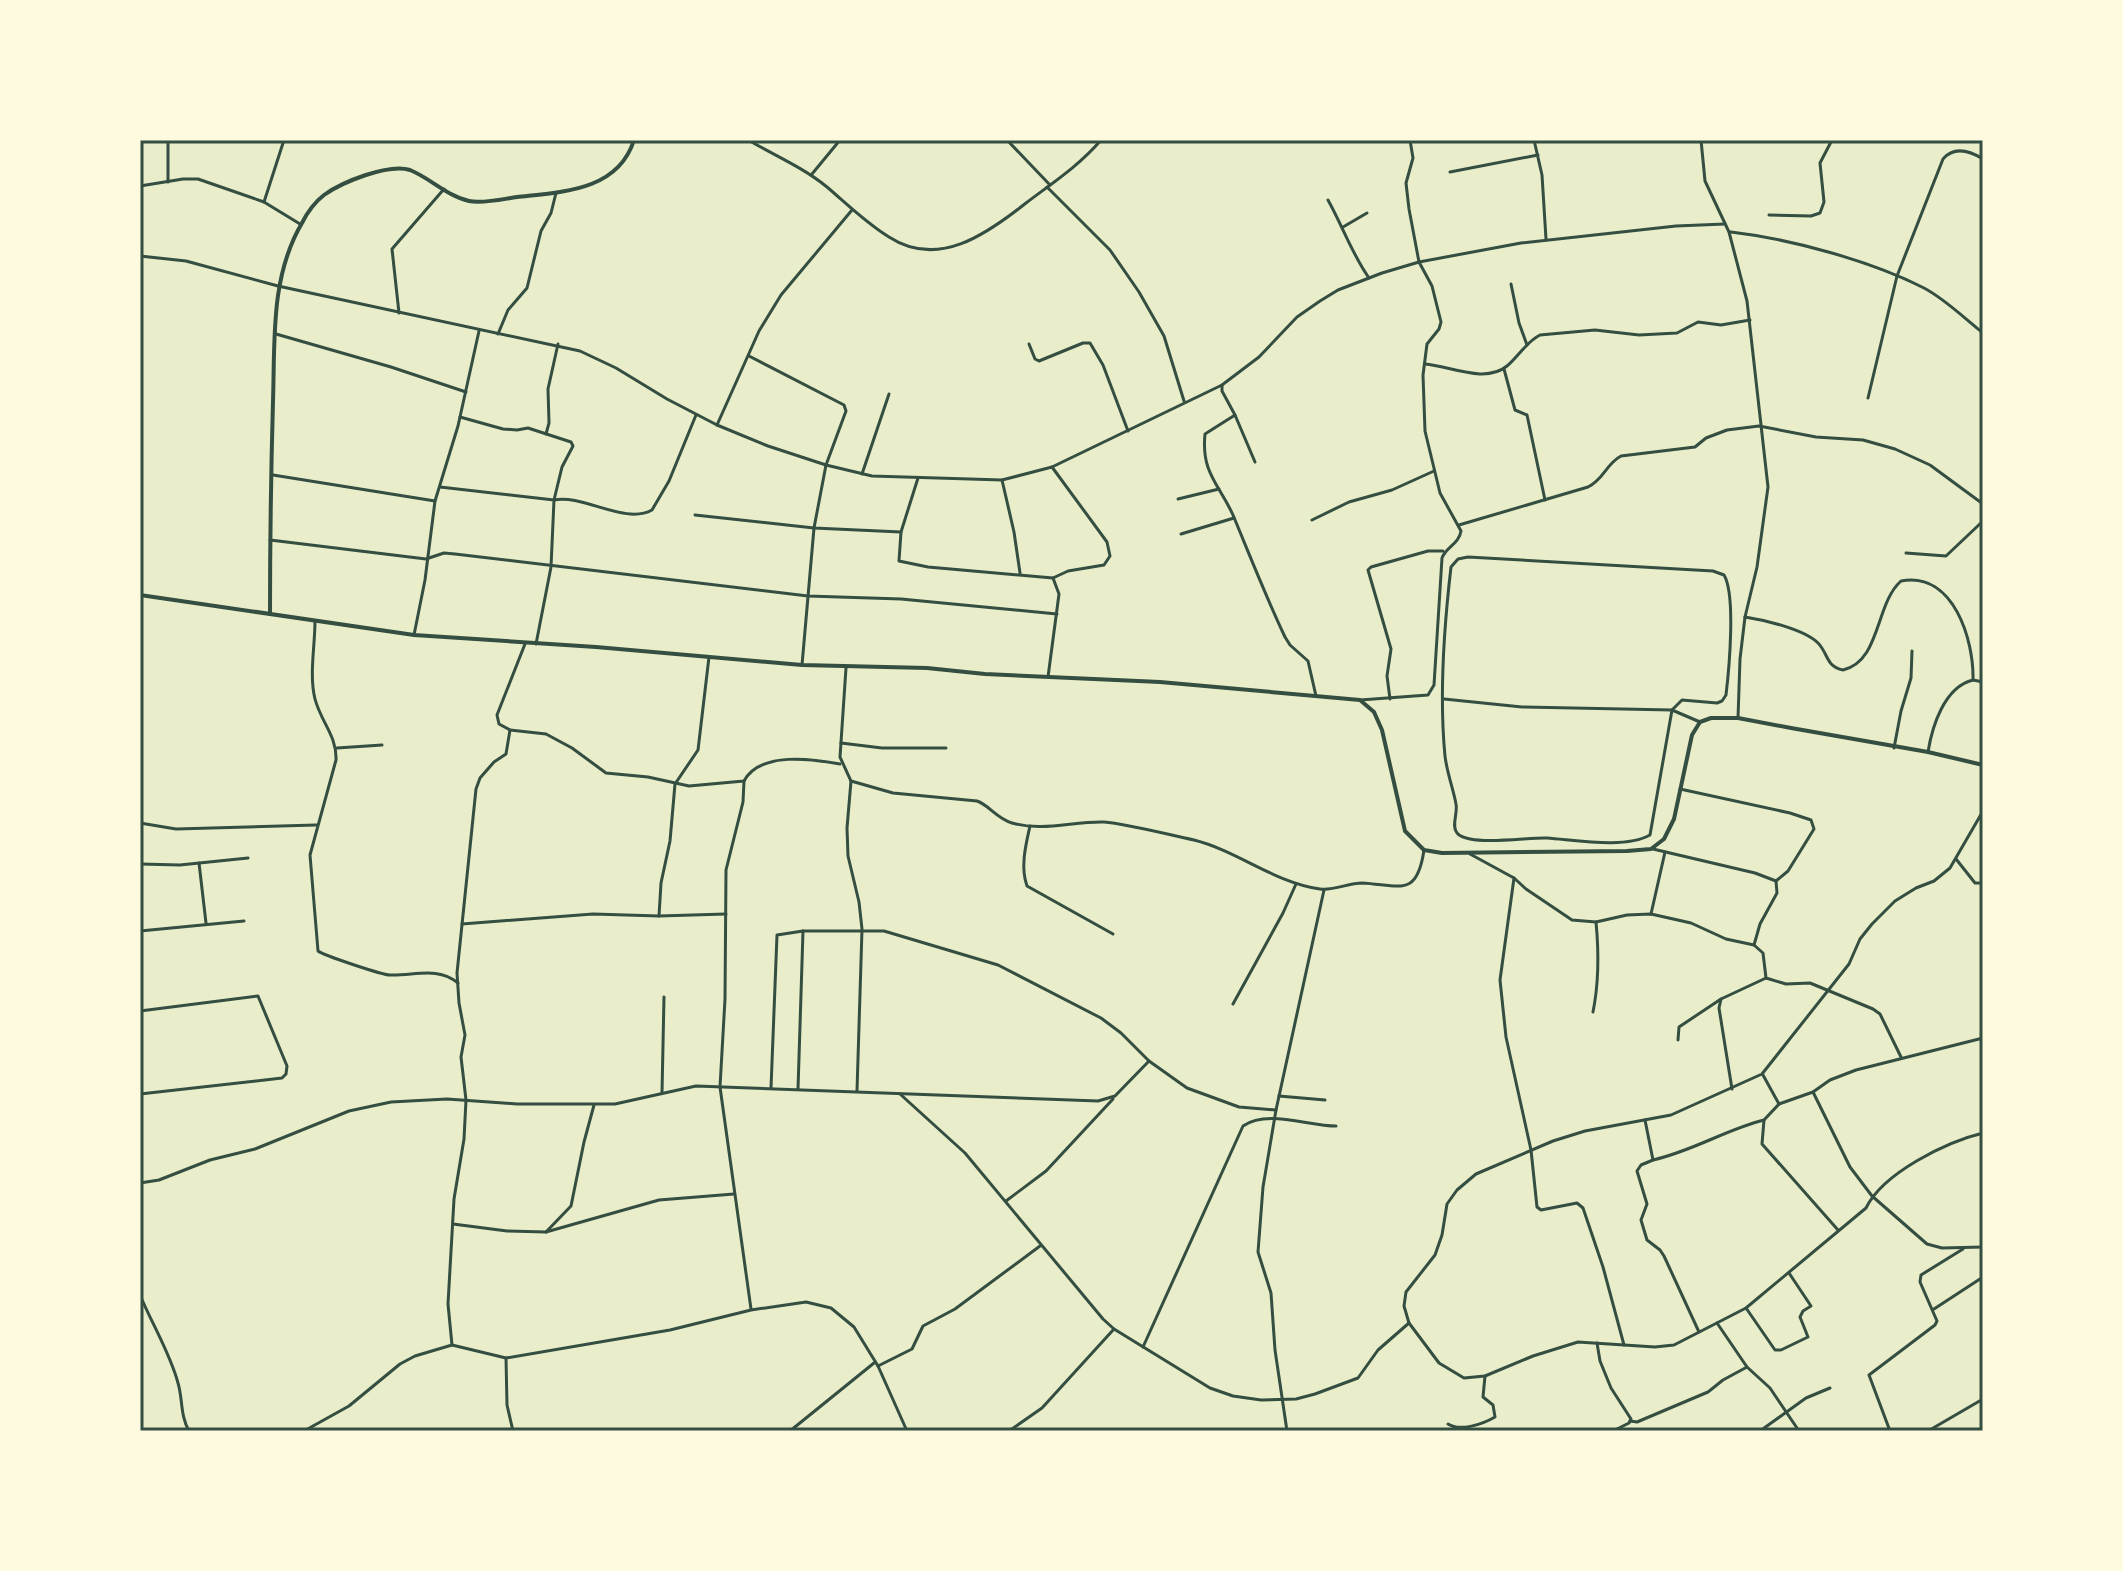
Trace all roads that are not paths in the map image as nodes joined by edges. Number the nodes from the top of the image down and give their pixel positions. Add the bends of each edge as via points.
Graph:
1 (168, 140) edge
2 (284, 140) edge
3 (634, 140) edge
4 (748, 140) edge
5 (840, 140) edge
6 (1007, 140) edge
7 (1101, 140) edge
8 (1410, 140) edge
9 (1534, 140) edge
10 (1701, 140) edge
11 (1832, 140) edge
12 (1538, 155) junction
13 (1983, 159) edge
14 (1450, 172) dead end
15 (811, 175) junction
16 (168, 182) junction
17 (140, 186) edge
18 (1048, 186) junction
19 (444, 189) junction
20 (556, 193) junction
21 (1328, 200) dead end
22 (264, 202) junction
23 (853, 209) junction
24 (1367, 213) dead end
25 (1769, 215) dead end
26 (301, 224) junction
27 (1725, 224) junction
28 (1343, 227) junction
29 (1729, 232) junction
30 (1546, 239) junction
31 (140, 256) edge
32 (1419, 262) junction
33 (1897, 276) junction
34 (1369, 278) junction
35 (1511, 284) dead end
36 (278, 286) junction
37 (399, 313) junction
38 (1750, 320) junction
39 (479, 331) junction
40 (1983, 333) edge
41 (276, 334) junction
42 (498, 334) junction
43 (558, 344) junction
44 (1029, 344) dead end
45 (1527, 345) junction
46 (749, 356) junction
47 (1425, 364) junction
48 (1503, 369) junction
49 (1222, 385) junction
50 (466, 392) junction
51 (889, 394) dead end
52 (1868, 398) dead end
53 (1184, 401) junction
54 (696, 415) junction
55 (1235, 415) junction
56 (460, 417) junction
57 (717, 425) junction
58 (1759, 426) junction
59 (1128, 431) junction
60 (546, 434) junction
61 (1255, 462) dead end
62 (826, 465) junction
63 (1052, 467) junction
64 (1434, 471) junction
65 (862, 474) junction
66 (272, 475) junction
67 (918, 478) junction
68 (1002, 480) junction
69 (440, 487) junction
70 (1219, 489) junction
71 (1178, 499) dead end
72 (554, 500) junction
73 (1545, 500) junction
74 (435, 501) junction
75 (1983, 504) edge
76 (695, 515) dead end
77 (1234, 518) junction
78 (1312, 520) dead end
79 (1983, 521) edge
80 (1459, 525) junction
81 (814, 528) junction
82 (901, 532) junction
83 (1181, 534) dead end
84 (270, 540) junction
85 (1444, 551) junction
86 (1906, 553) dead end
87 (426, 559) junction
88 (551, 567) junction
89 (1020, 573) junction
90 (1053, 578) junction
91 (140, 595) edge
92 (808, 596) junction
93 (270, 614) junction
94 (1057, 614) junction
95 (1745, 617) junction
96 (315, 621) junction
97 (414, 635) junction
98 (525, 644) junction
99 (536, 644) junction
100 (1912, 651) dead end
101 (709, 657) junction
102 (802, 665) junction
103 (846, 667) junction
104 (1048, 677) junction
105 (1973, 680) junction
106 (1983, 682) edge
107 (1316, 696) junction
108 (1390, 699) junction
109 (1444, 699) junction
110 (1360, 700) junction
111 (1672, 710) junction
112 (1738, 718) junction
113 (1700, 722) junction
114 (510, 730) junction
115 (841, 743) junction
116 (382, 745) dead end
117 (337, 748) junction
118 (946, 748) dead end
119 (1894, 748) junction
120 (1928, 752) junction
121 (842, 764) junction
122 (1983, 765) edge
123 (744, 781) junction
124 (851, 781) junction
125 (675, 784) junction
126 (1680, 789) junction
127 (1983, 811) edge
128 (140, 823) edge
129 (317, 825) junction
130 (1030, 826) junction
131 (1651, 849) junction
132 (1424, 850) junction
133 (1665, 852) junction
134 (1467, 853) junction
135 (248, 858) dead end
136 (1956, 859) junction
137 (199, 863) junction
138 (140, 864) edge
139 (1514, 878) junction
140 (1776, 881) junction
141 (1983, 883) edge
142 (1296, 884) junction
143 (1324, 890) junction
144 (726, 914) junction
145 (1651, 914) junction
146 (659, 916) junction
147 (244, 921) dead end
148 (1596, 922) junction
149 (462, 924) junction
150 (206, 925) junction
151 (862, 929) junction
152 (140, 931) edge
153 (803, 931) junction
154 (1113, 934) dead end
155 (1754, 945) junction
156 (1766, 978) junction
157 (458, 983) junction
158 (1827, 991) junction
159 (664, 997) dead end
160 (1721, 999) junction
161 (1233, 1004) dead end
162 (140, 1011) edge
163 (1593, 1012) dead end
164 (1983, 1038) edge
165 (1678, 1040) dead end
166 (1901, 1057) junction
167 (1149, 1061) junction
168 (1762, 1074) junction
169 (720, 1087) junction
170 (771, 1088) junction
171 (798, 1089) junction
172 (1732, 1089) junction
173 (857, 1091) junction
174 (1813, 1092) junction
175 (662, 1093) junction
176 (140, 1094) edge
177 (900, 1094) junction
178 (1115, 1096) junction
179 (1279, 1096) junction
180 (466, 1100) junction
181 (1325, 1100) dead end
182 (1779, 1104) junction
183 (594, 1105) junction
184 (1276, 1110) junction
185 (1275, 1118) junction
186 (1645, 1120) junction
187 (1764, 1120) junction
188 (1336, 1126) dead end
189 (1983, 1133) edge
190 (1531, 1150) junction
191 (1653, 1160) junction
192 (140, 1183) edge
193 (734, 1194) junction
194 (1872, 1196) junction
195 (1004, 1202) junction
196 (453, 1224) junction
197 (1838, 1230) junction
198 (546, 1232) junction
199 (1040, 1246) junction
200 (1983, 1247) edge
201 (1963, 1249) junction
202 (1788, 1271) junction
203 (1983, 1277) edge
204 (140, 1295) edge
205 (1746, 1308) junction
206 (1934, 1309) junction
207 (751, 1310) junction
208 (1409, 1323) junction
209 (1717, 1323) junction
210 (1114, 1329) junction
211 (1699, 1332) junction
212 (1597, 1343) junction
213 (452, 1345) junction
214 (1624, 1345) junction
215 (1143, 1347) junction
216 (506, 1358) junction
217 (876, 1364) junction
218 (1747, 1367) junction
219 (1485, 1376) junction
220 (1830, 1388) dead end
221 (1983, 1399) edge
222 (1281, 1400) junction
223 (1788, 1411) junction
224 (1630, 1421) junction
225 (1448, 1424) dead end
226 (189, 1431) edge
227 (304, 1431) edge
228 (513, 1431) edge
229 (790, 1431) edge
230 (907, 1431) edge
231 (1009, 1431) edge
232 (1287, 1431) edge
233 (1613, 1431) edge
234 (1760, 1431) edge
235 (1799, 1431) edge
236 (1890, 1431) edge
237 (1928, 1431) edge

1 - 16 street
2 - 22 street
3 - 20 main road via 612,174
4 - 15 street
5 - 15 street
6 - 18 street
7 - 18 street
8 - 32 street via 1407,194
9 - 12 street
10 - 27 street via 1705,181
11 - 25 street via 1820,163 1820,213
12 - 14 street
12 - 30 street
13 - 33 street via 1965,150 1943,159
15 - 23 street
16 - 17 street
16 - 22 street via 200,180
18 - 23 street via 1002,221 946,250 891,239
18 - 53 street via 1110,250 1139,292 1164,336
19 - 20 main road via 469,201
19 - 26 main road via 412,171 381,170 324,195
19 - 37 street via 392,249
20 - 42 street via 527,288 508,310
21 - 28 street
22 - 26 street
23 - 46 street via 781,295
24 - 28 street
26 - 36 main road
27 - 29 street
27 - 30 street
28 - 34 street
29 - 33 street via 1760,235
29 - 38 street
30 - 32 street
31 - 36 street via 186,261
32 - 34 street
32 - 47 street via 1441,322 1427,344
33 - 40 street via 1927,290
33 - 52 street
34 - 49 street via 1297,317 1259,357
35 - 45 street
36 - 37 street
36 - 41 main road
37 - 39 street
38 - 45 street via 1698,322 1677,333 1551,334
38 - 58 street
39 - 42 street
39 - 50 street
41 - 50 street
41 - 66 main road
42 - 43 street
43 - 54 street via 616,368
43 - 60 street
44 - 59 street via 1039,361 1090,343
45 - 48 street
46 - 57 street
46 - 62 street via 846,408
47 - 48 street via 1468,373
47 - 64 street via 1425,431
48 - 73 street via 1515,410 1527,415
49 - 53 street
49 - 55 street
50 - 56 street
51 - 65 street
53 - 59 street
54 - 57 street
54 - 72 street via 669,481 649,512
55 - 61 street
55 - 70 street via 1205,434 1206,460
56 - 60 street
56 - 69 street
57 - 62 street
58 - 73 street via 1727,430 1695,447 1621,456 1597,482
58 - 75 street via 1895,449 1930,465
58 - 95 street via 1768,487
59 - 63 street
60 - 72 street via 573,444
62 - 65 street
62 - 81 street
63 - 68 street
63 - 90 street via 1107,542 1110,556 1104,565
64 - 78 street
64 - 80 street
65 - 67 street
66 - 74 street
66 - 84 main road
67 - 68 street
67 - 82 street
68 - 89 street
69 - 72 street
69 - 74 street
70 - 71 street
70 - 77 street
72 - 88 street
73 - 80 street
74 - 87 street
76 - 81 street
77 - 83 street
77 - 107 street via 1285,637 1308,661
79 - 86 street via 1946,556
80 - 85 street via 1460,536
81 - 82 street
81 - 92 street
82 - 89 street via 901,562
84 - 87 street
84 - 93 main road
85 - 108 street via 1434,685 1428,695
85 - 108 street via 1368,570 1391,649
87 - 88 street via 444,553
87 - 97 street
88 - 92 street
88 - 99 street
89 - 90 street
90 - 94 street via 1059,594
91 - 93 main road
92 - 94 street
92 - 102 street
93 - 96 main road
94 - 104 street
95 - 105 street via 1807,636 1843,670 1863,657 1896,585 1909,580 1926,583 1961,619 1973,658
95 - 112 street
96 - 97 main road
96 - 117 street via 314,694
97 - 98 main road
98 - 99 main road
98 - 114 street via 497,715 499,724
99 - 101 main road
100 - 119 street
101 - 102 main road
101 - 125 street via 698,750
102 - 103 main road
103 - 104 main road
103 - 115 street
104 - 107 main road
105 - 106 street
105 - 120 street via 1956,688 1947,701 1932,729
107 - 110 main road
108 - 110 street
109 - 111 street via 1522,707
109 - 111 street via 1454,828 1466,839 1483,840 1619,842 1650,835
109 - 111 street via 1449,582 1458,559 1720,571 1729,591 1726,695 1717,703 1682,700
110 - 132 main road via 1374,712 1382,730 1405,831
111 - 113 street
112 - 113 main road
112 - 119 main road
113 - 126 main road
114 - 125 street via 546,734 606,773
114 - 149 street via 506,754 480,778 476,789
115 - 118 street
115 - 121 street
116 - 117 street
117 - 129 street
119 - 120 main road
120 - 122 main road
121 - 123 street via 767,764
121 - 124 street
123 - 125 street
123 - 144 street via 727,861
124 - 130 street via 893,793 977,801 991,813
124 - 151 street via 848,856
125 - 146 street
126 - 131 main road via 1668,834
126 - 140 street via 1811,820 1814,829
127 - 136 street
128 - 129 street via 188,829
129 - 157 street via 310,855 319,953 381,974 445,973
130 - 142 street via 1110,823 1195,841
130 - 154 street via 1027,886
131 - 133 street
131 - 134 main road
132 - 134 main road
132 - 143 street via 1419,874 1406,885 1359,883
133 - 140 street
133 - 145 street
134 - 139 street
135 - 137 street
136 - 141 street via 1975,883
136 - 158 street via 1934,881 1885,909
137 - 138 street
137 - 150 street
139 - 148 street via 1572,920
139 - 190 street via 1500,980 1510,1062
140 - 155 street via 1777,893
142 - 143 street
142 - 161 street
143 - 179 street
144 - 146 street
144 - 169 street
145 - 148 street
145 - 155 street
146 - 149 street via 593,914
147 - 150 street
148 - 163 street via 1600,957
149 - 157 street
150 - 152 street
151 - 153 street
151 - 167 street via 897,933 1011,971 1101,1018
151 - 173 street
153 - 170 street via 776,938
153 - 171 street
155 - 156 street via 1763,953
156 - 158 street via 1810,983
156 - 160 street
157 - 180 street
158 - 166 street via 1880,1014
158 - 168 street
159 - 175 street
160 - 165 street via 1679,1027
160 - 172 street
162 - 176 street via 258,996 287,1066 282,1078
164 - 166 street
166 - 174 street via 1830,1080
167 - 178 street
167 - 184 street via 1187,1088 1239,1107
168 - 172 street
168 - 182 street
169 - 170 street
169 - 175 street
169 - 193 street
170 - 171 street
171 - 173 street
172 - 186 street via 1671,1115
173 - 177 street
174 - 182 street
174 - 194 street via 1850,1167
175 - 183 street
177 - 178 street via 1098,1101
177 - 195 street via 965,1153
178 - 195 street via 1046,1171
179 - 181 street
179 - 184 street
180 - 183 street
180 - 192 street via 372,1104 255,1149
180 - 196 street
182 - 187 street
183 - 198 street via 571,1206
184 - 185 street
185 - 188 street
185 - 215 street via 1249,1121 1240,1130
185 - 222 street via 1258,1252 1271,1293
186 - 190 street via 1585,1131
186 - 191 street
187 - 191 street
187 - 197 street via 1762,1144
189 - 194 street via 1910,1166
190 - 208 street via 1476,1174 1447,1204 1435,1255 1406,1292
190 - 214 street via 1539,1209 1577,1203 1583,1208
191 - 211 street via 1637,1171 1647,1204 1641,1220
193 - 198 street via 659,1200
193 - 207 street
194 - 197 street via 1866,1208
194 - 201 street via 1927,1244
195 - 199 street
196 - 198 street
196 - 213 street via 448,1304
197 - 202 street
199 - 210 street
199 - 217 street via 955,1309 923,1326 912,1349
200 - 201 street
201 - 206 street via 1921,1275
202 - 205 street
202 - 205 street via 1811,1306 1800,1317 1808,1337 1775,1350
203 - 206 street
204 - 226 street via 173,1369
205 - 209 street
206 - 236 street via 1935,1325 1869,1375
207 - 216 street
207 - 217 street via 806,1302 831,1308 854,1327
208 - 219 street via 1439,1363 1464,1378
208 - 222 street via 1378,1350 1358,1378
209 - 211 street
209 - 218 street
210 - 215 street
210 - 231 street via 1042,1408
211 - 214 street via 1674,1345
212 - 214 street
212 - 219 street via 1578,1342
212 - 224 street via 1604,1371
213 - 216 street
213 - 227 street via 400,1364 349,1406
215 - 222 street via 1210,1388 1233,1396
216 - 228 street
217 - 229 street
217 - 230 street
218 - 223 street
218 - 224 street via 1708,1392
219 - 225 street via 1483,1397 1493,1405 1495,1417 1455,1428
220 - 223 street
221 - 237 street
222 - 232 street
223 - 234 street
223 - 235 street
224 - 233 street

